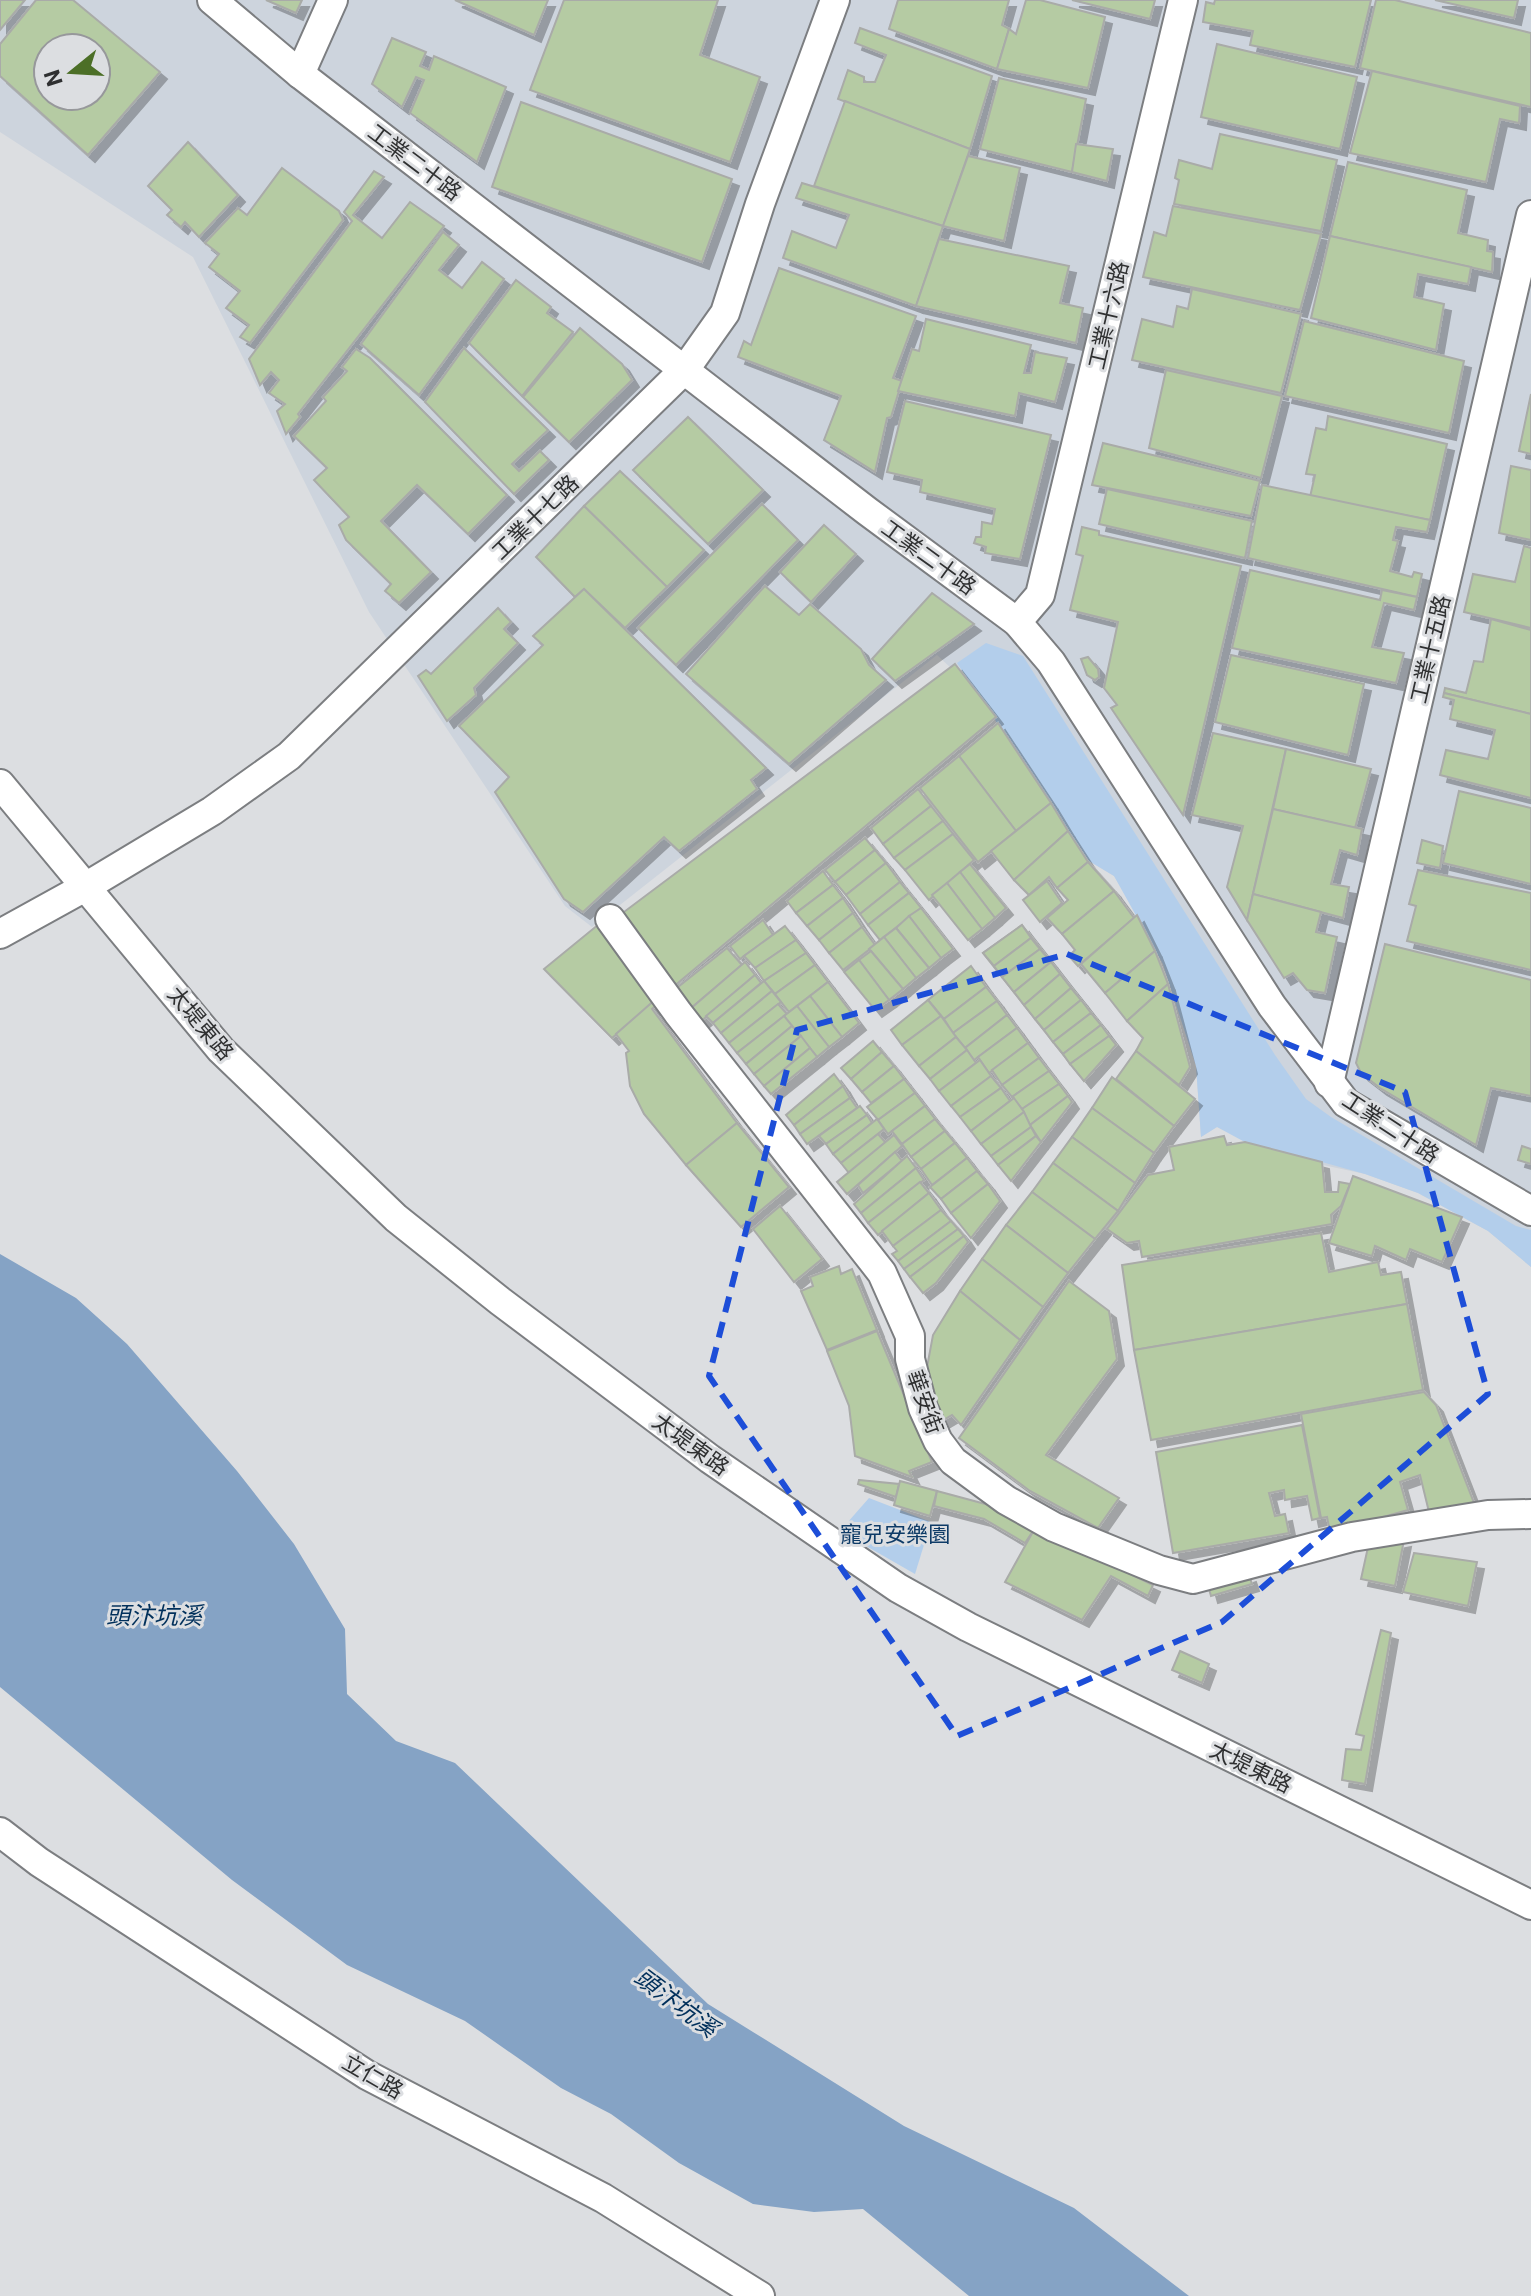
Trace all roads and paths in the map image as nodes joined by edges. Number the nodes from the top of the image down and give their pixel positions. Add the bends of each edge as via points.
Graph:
1 (212, 0) edge
2 (333, 0) edge
3 (835, 0) edge
4 (1183, 0) edge
5 (300, 74) junction
6 (1531, 215) edge
7 (686, 368) junction
8 (1017, 622) junction
9 (0, 784) edge
10 (87, 886) junction
11 (610, 919) dead end
12 (0, 934) edge
13 (1329, 1083) junction
14 (1531, 1211) edge
15 (1531, 1514) edge
16 (0, 1832) edge
17 (1531, 1905) edge
18 (760, 2296) edge

1 - 5 street, 工業二十路
2 - 5 street
3 - 7 street, 工業十七路 via 725,313
4 - 8 street, 工業十六路 via 1040,595
5 - 7 street, 工業二十路
6 - 13 street, 工業十五路
7 - 8 street, 工業二十路
7 - 10 street, 工業十七路 via 289,756 212,811
8 - 13 street, 工業二十路 via 1051,662 1272,1006
9 - 10 street, 太堤東路
10 - 12 street, 工業十七路
10 - 17 street, 太堤東路 via 221,1050 396,1218 710,1459 898,1588 968,1627
11 - 15 street, 華安街 via 882,1273 910,1336 916,1384 938,1441 953,1461 1006,1500 1054,1527 1193,1579 1352,1537 1488,1515
13 - 14 street, 工業二十路 via 1346,1103
16 - 18 street, 立仁路 via 367,2075 603,2198

